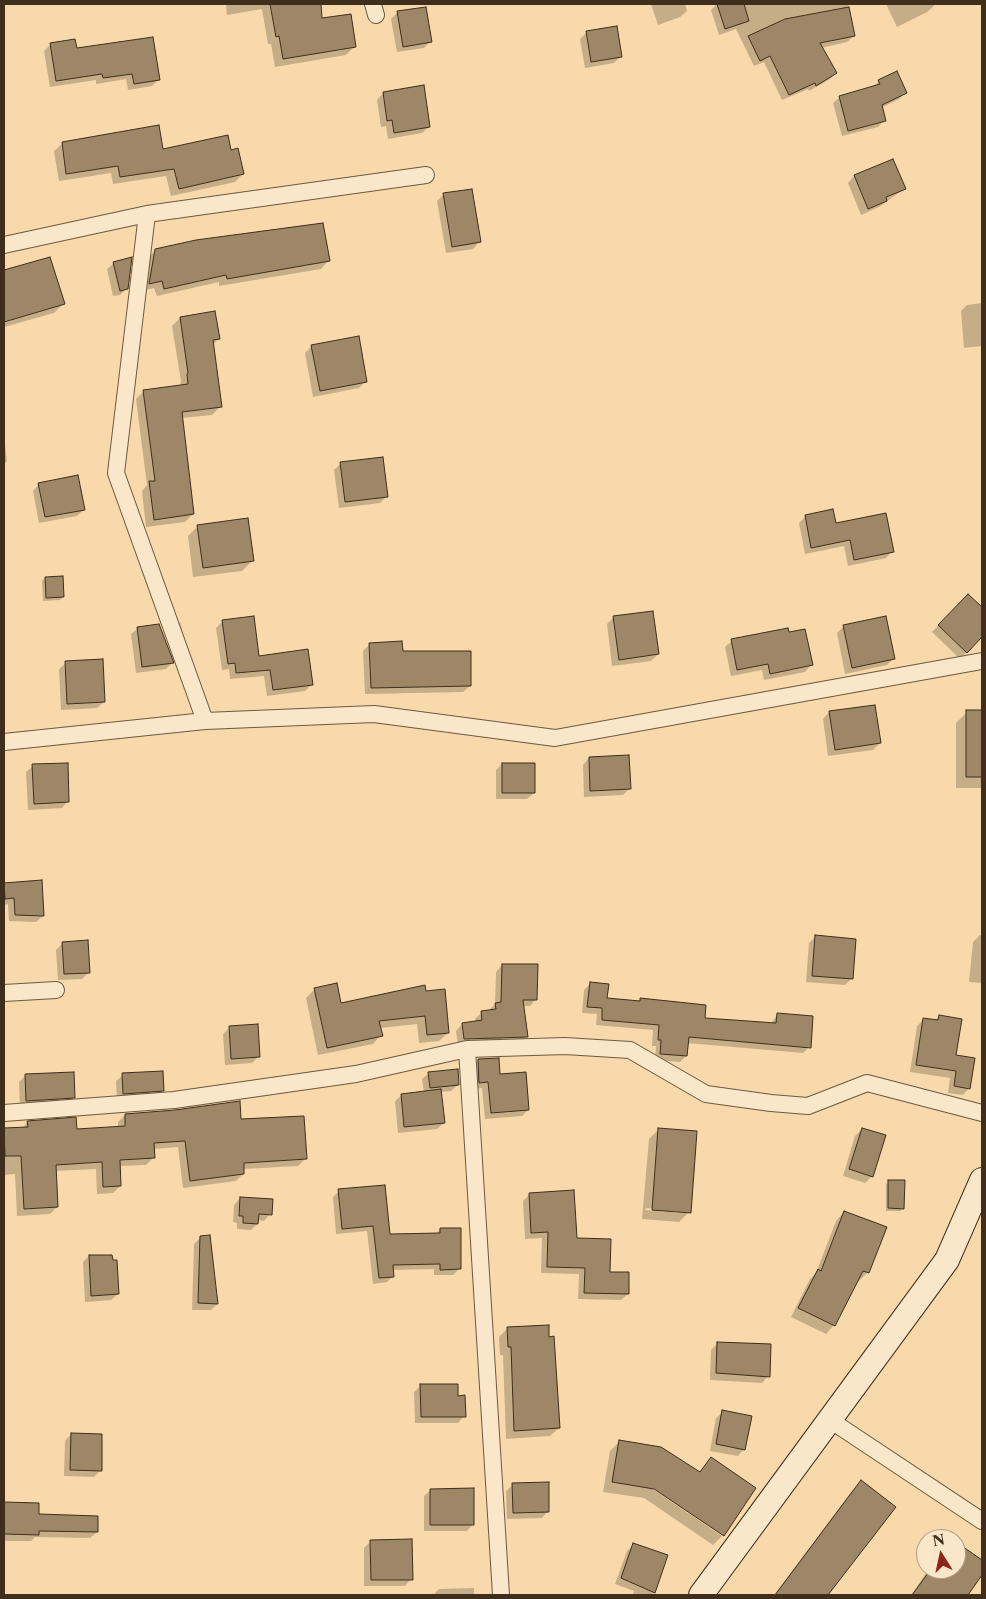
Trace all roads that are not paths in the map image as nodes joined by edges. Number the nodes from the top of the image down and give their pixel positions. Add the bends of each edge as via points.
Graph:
1 (426, 176) dead end
2 (147, 214) junction
3 (4, 245) edge
4 (982, 661) edge
5 (205, 721) junction
6 (4, 742) edge
7 (56, 990) dead end
8 (4, 992) edge
9 (467, 1049) junction
10 (4, 1113) edge
11 (982, 1113) edge
12 (982, 1180) edge
13 (830, 1420) junction
14 (982, 1521) edge
15 (501, 1595) edge
16 (701, 1595) edge

1 - 2 street
2 - 3 street
2 - 5 street via 116,473
4 - 5 street via 555,738 374,714
5 - 6 street
7 - 8 street
9 - 10 street via 356,1074 174,1100
9 - 11 street via 565,1046 630,1050 706,1094 808,1106 867,1083
9 - 15 street
12 - 13 street via 947,1260
13 - 14 street
13 - 16 street

